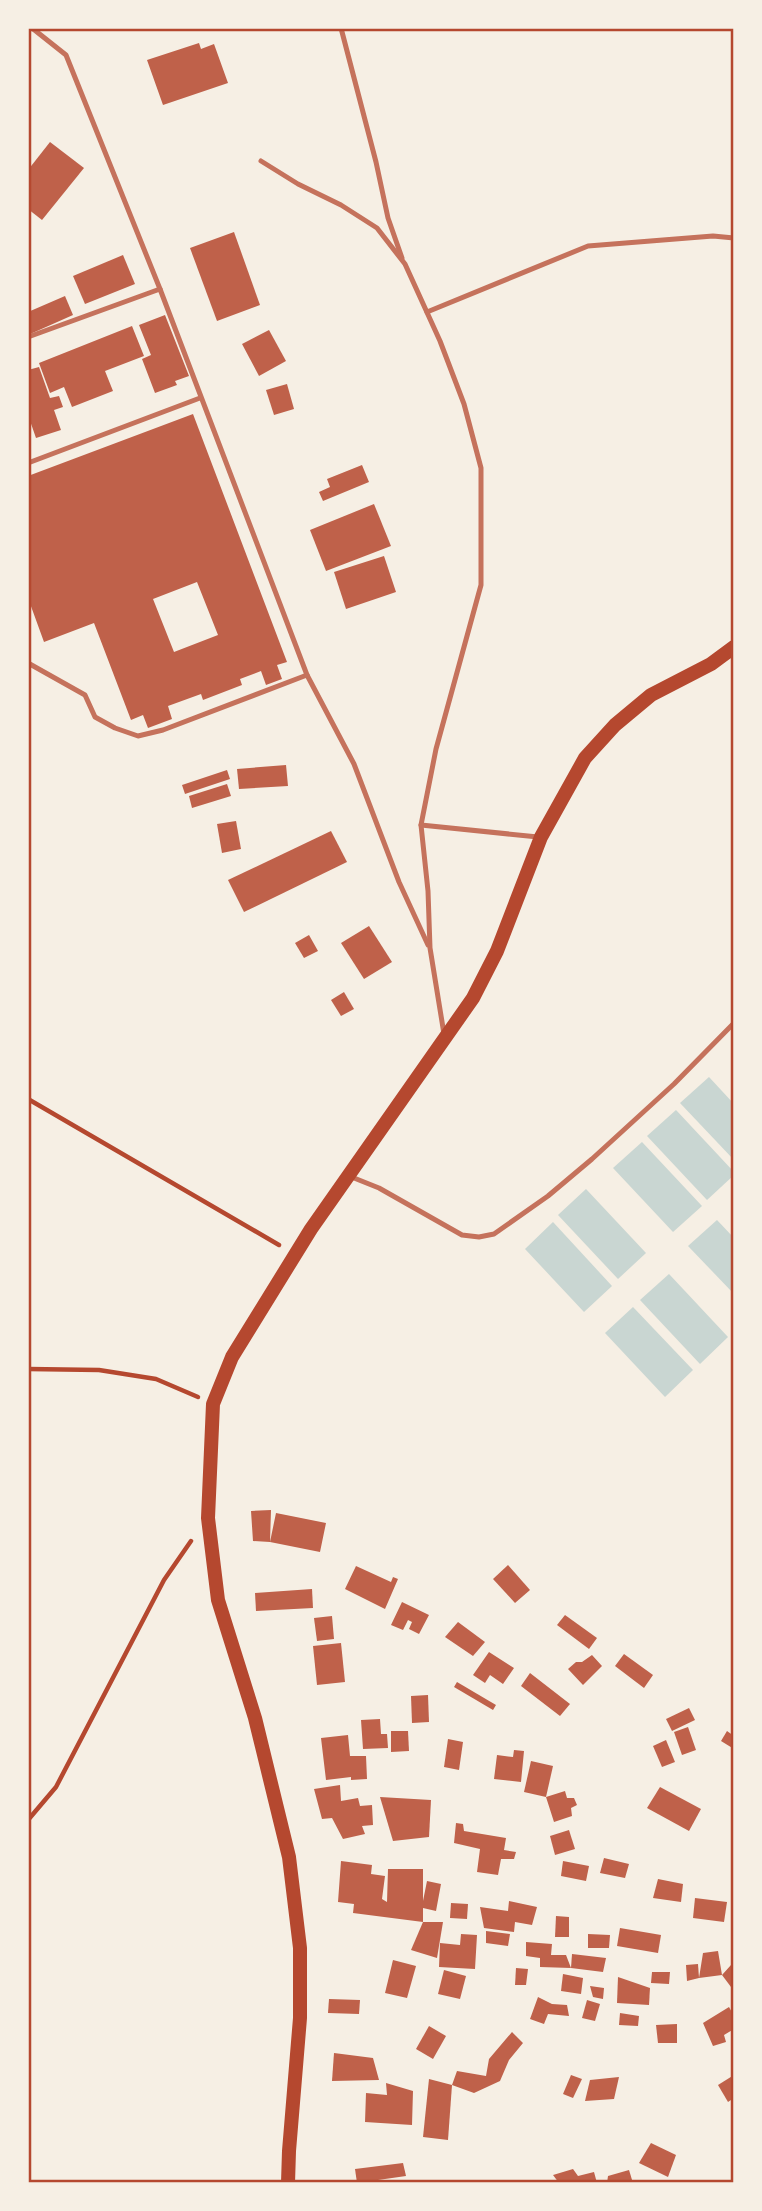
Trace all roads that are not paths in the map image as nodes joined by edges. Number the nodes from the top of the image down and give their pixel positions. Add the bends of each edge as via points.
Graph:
1 (32, 28) edge
2 (341, 28) edge
3 (261, 161) dead end
4 (734, 238) edge
5 (405, 264) junction
6 (160, 289) junction
7 (426, 312) junction
8 (28, 337) edge
9 (201, 398) junction
10 (28, 463) edge
11 (734, 648) edge
12 (28, 663) edge
13 (307, 675) junction
14 (421, 825) junction
15 (541, 837) junction
16 (430, 948) junction
17 (734, 1023) edge
18 (444, 1037) junction
19 (349, 1176) junction
20 (288, 2183) edge

1 - 6 lane via 66,55
2 - 5 lane via 388,218
3 - 5 lane via 377,228
4 - 7 lane via 588,246
5 - 7 lane
6 - 8 lane
6 - 9 lane
7 - 14 lane via 464,404 481,468 481,585 436,749
9 - 10 lane
9 - 13 lane
11 - 15 main road via 651,695 615,725 585,758
12 - 13 lane via 85,695 96,717 138,736
13 - 16 lane via 354,764
14 - 15 lane
14 - 16 lane
15 - 18 main road via 497,951 473,998
16 - 18 lane
17 - 19 lane via 592,1159 494,1234 462,1235
18 - 19 main road
19 - 20 main road via 232,1357 213,1404 208,1518 218,1600 255,1718 289,1857 300,1948 300,2018

